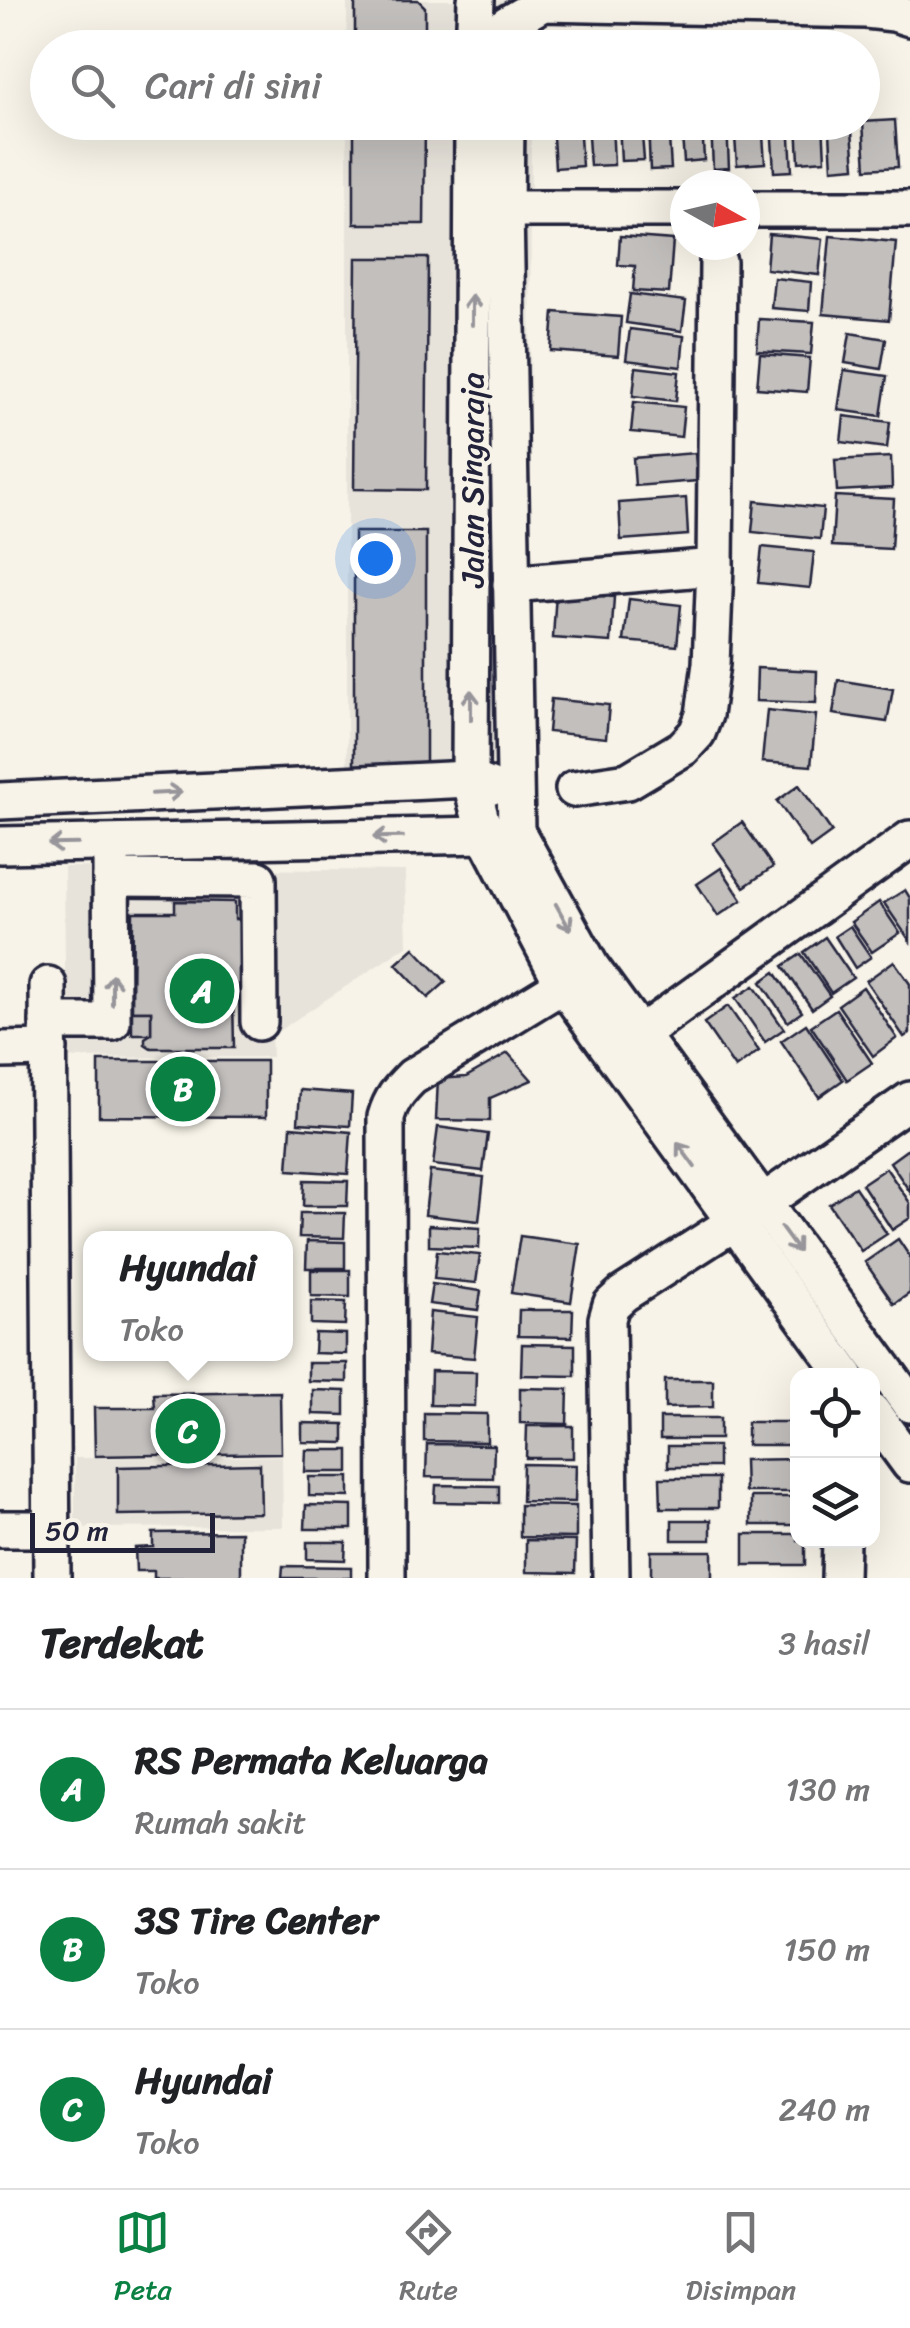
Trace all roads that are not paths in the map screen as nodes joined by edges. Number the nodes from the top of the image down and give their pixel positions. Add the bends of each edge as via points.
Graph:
1 (476, 0) edge
2 (910, 18) edge
3 (475, 30) edge
4 (507, 30) edge
5 (473, 140) edge
6 (506, 140) edge
7 (505, 209) junction
8 (670, 209) edge
9 (760, 209) edge
10 (910, 209) edge
11 (718, 262) dead end
12 (715, 566) junction
13 (511, 584) junction
14 (470, 779) junction
15 (574, 789) dead end
16 (0, 801) edge
17 (505, 821) junction
18 (910, 840) edge
19 (111, 843) junction
20 (0, 845) edge
21 (111, 878) junction
22 (578, 976) junction
23 (48, 985) dead end
24 (259, 1022) dead end
25 (640, 1034) junction
26 (48, 1036) junction
27 (0, 1050) edge
28 (910, 1100) edge
29 (749, 1213) junction
30 (841, 1368) edge
31 (896, 1385) edge
32 (880, 1423) edge
33 (910, 1464) edge
34 (0, 1529) edge
35 (52, 1529) junction
36 (842, 1548) edge
37 (52, 1578) edge
38 (387, 1578) edge
39 (611, 1578) edge
40 (840, 1578) edge

1 - 3 street
2 - 4 street via 866,10 544,3
14 -> 5 street, Jalan Singaraja
6 - 7 street
7 - 8 street
7 - 13 street
9 - 10 street
11 - 12 street
12 - 13 street
12 - 15 street via 711,664 697,733 628,781
13 - 17 street
16 -> 14 street
14 - 17 street, Jalan Singaraja
17 -> 19 street
17 - 22 street
18 - 25 street
19 -> 20 street
19 - 21 street
21 - 24 street via 258,880
26 -> 21 street via 112,1022
22 - 25 street
29 -> 22 street
22 - 38 street via 412,1077 390,1103
23 - 26 street
25 - 29 street
26 - 27 street
26 - 35 street
28 - 29 street
29 - 30 street
29 -> 31 street
29 - 39 street via 611,1306
32 - 33 street
34 - 35 street
35 - 37 street
36 - 40 street

